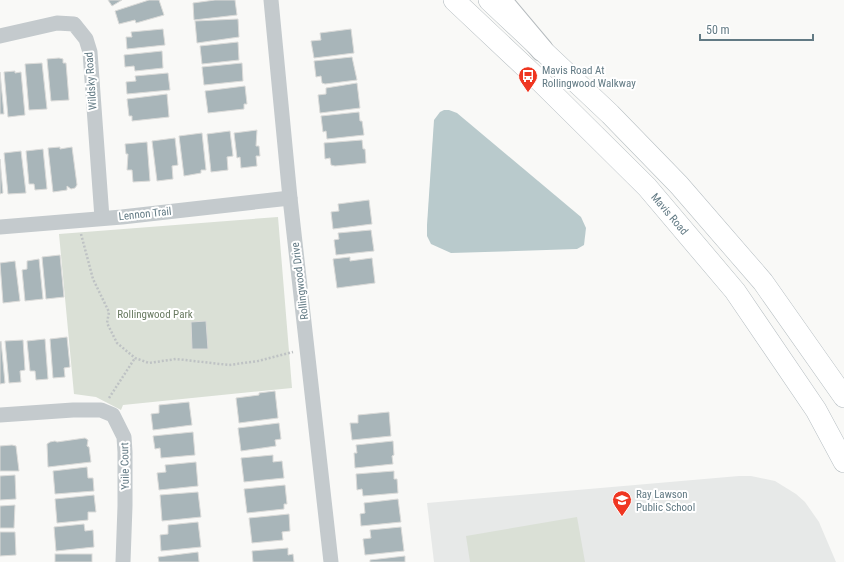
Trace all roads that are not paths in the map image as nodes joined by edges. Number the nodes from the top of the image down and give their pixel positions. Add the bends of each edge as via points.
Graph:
1 (271, 0) edge
2 (454, 0) edge
3 (489, 0) edge
4 (500, 0) edge
5 (0, 36) edge
6 (542, 50) junction
7 (290, 198) junction
8 (102, 218) junction
9 (0, 227) edge
10 (844, 396) edge
11 (0, 416) edge
12 (844, 462) edge
13 (123, 562) edge
14 (331, 562) edge

1 - 7 street, Rollingwood Drive
2 - 12 main road, Mavis Road via 647,187 735,291 816,410
3 - 6 main road
4 - 6 highway
5 - 8 street, Wildsky Road via 57,24 74,24 86,39 90,52
6 - 10 main road via 610,114 689,197 763,282
7 - 8 street, Lennon Trail
7 - 14 street, Rollingwood Drive
8 - 9 street, Lennon Trail
11 - 13 street, Yuile Court via 73,410 101,410 113,415 124,437

